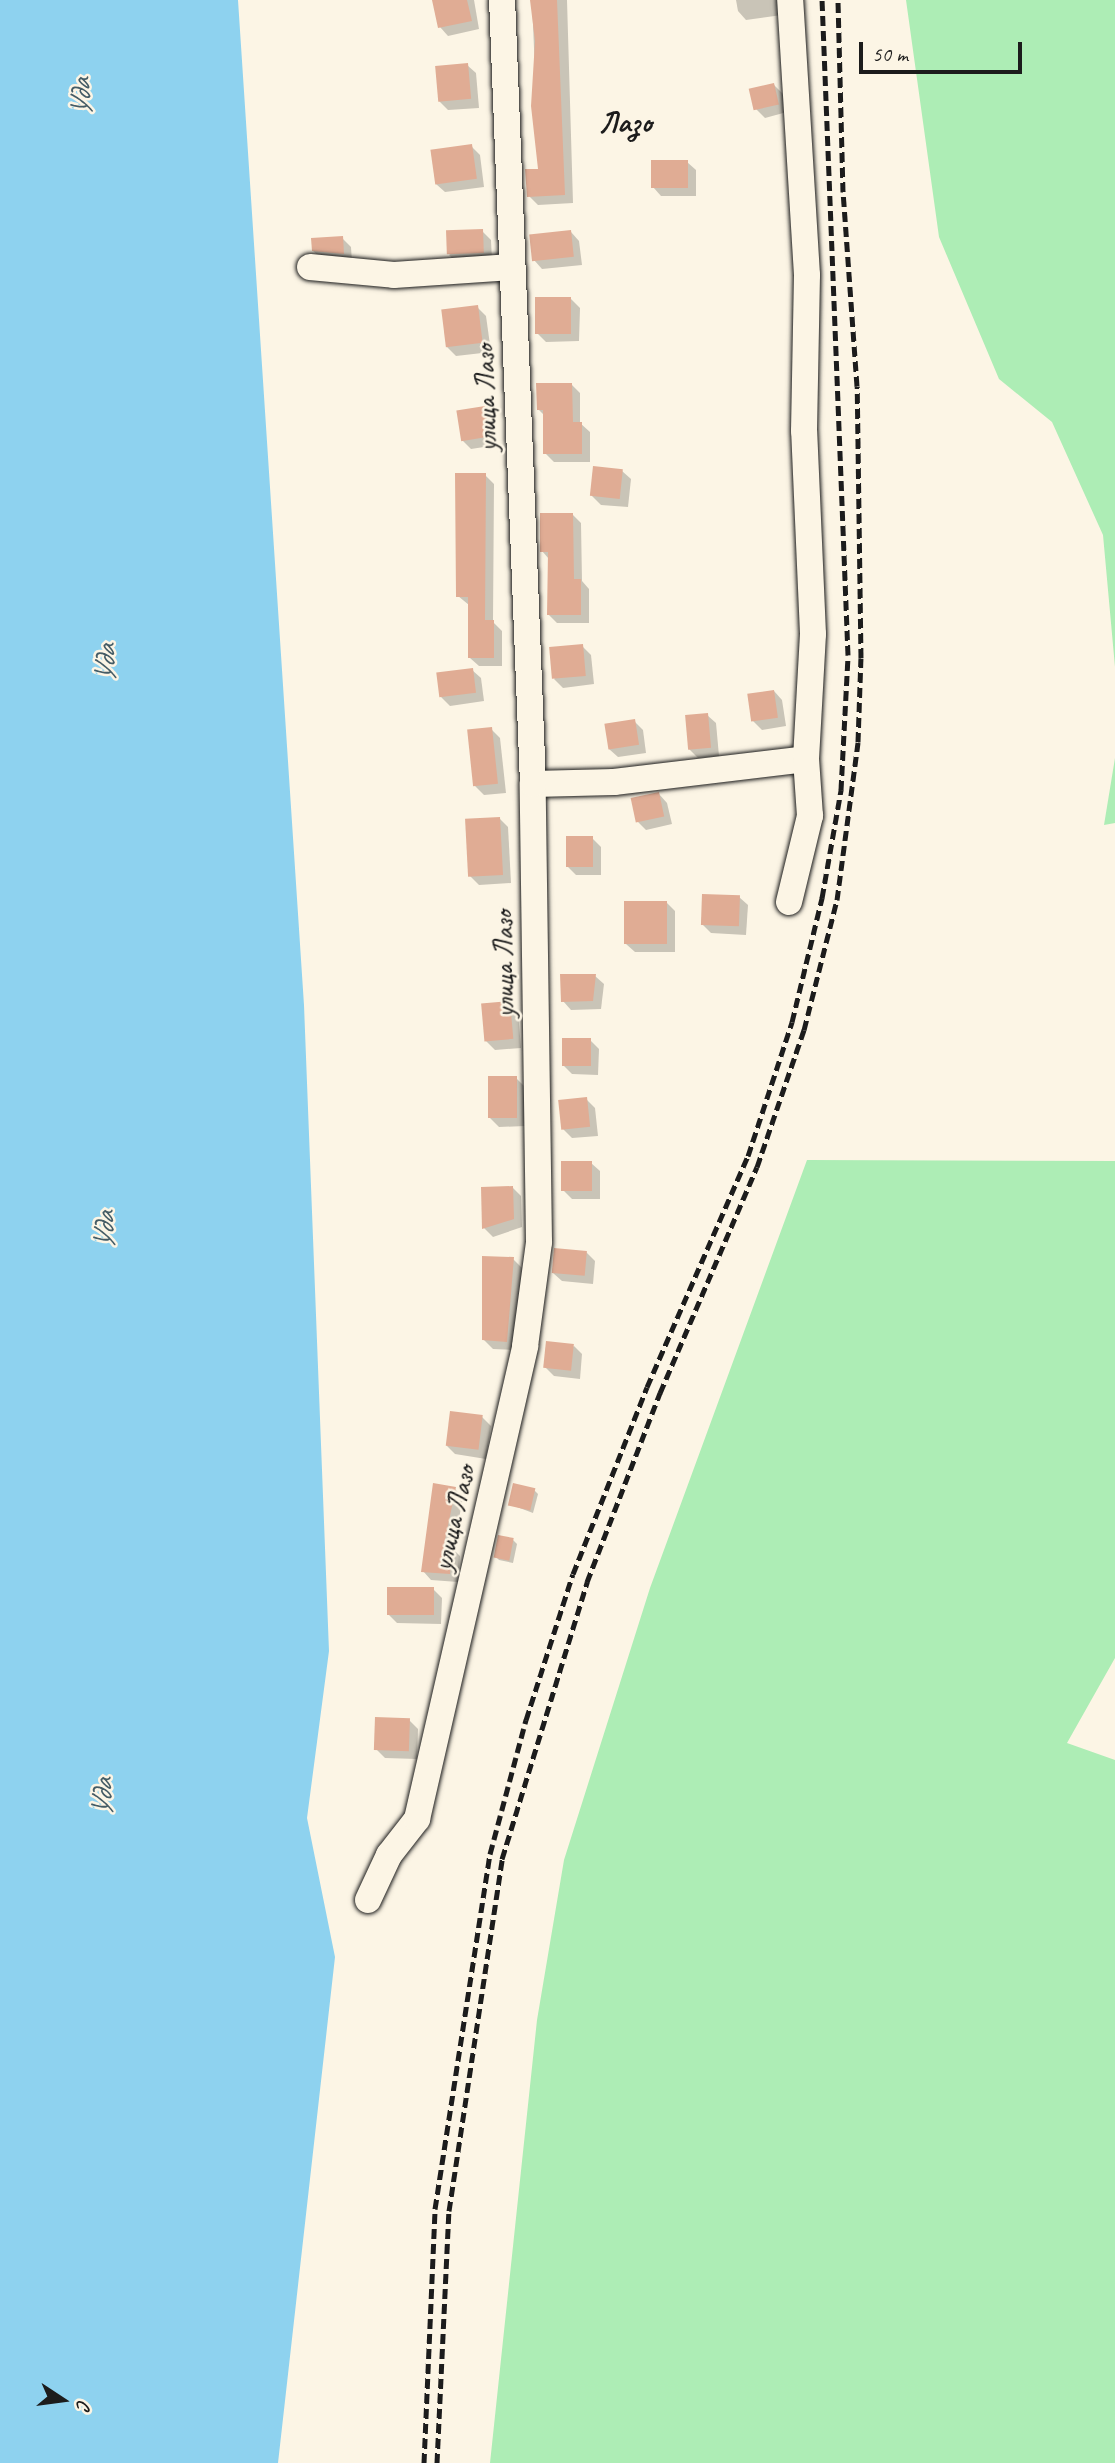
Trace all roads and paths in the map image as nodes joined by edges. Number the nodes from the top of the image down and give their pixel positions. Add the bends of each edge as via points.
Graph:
1 (502, 0) edge
2 (790, 0) edge
3 (310, 267) dead end
4 (512, 267) junction
5 (806, 759) junction
6 (533, 784) junction
7 (789, 902) dead end
8 (368, 1900) dead end

1 - 4 street, улица Лазо
2 - 5 street via 807,275 804,431 813,634
3 - 4 street via 394,275
4 - 6 street, улица Лазо
5 - 6 street via 614,782
5 - 7 street via 810,816
6 - 8 street, улица Лазо via 539,1241 525,1346 417,1819 389,1855

